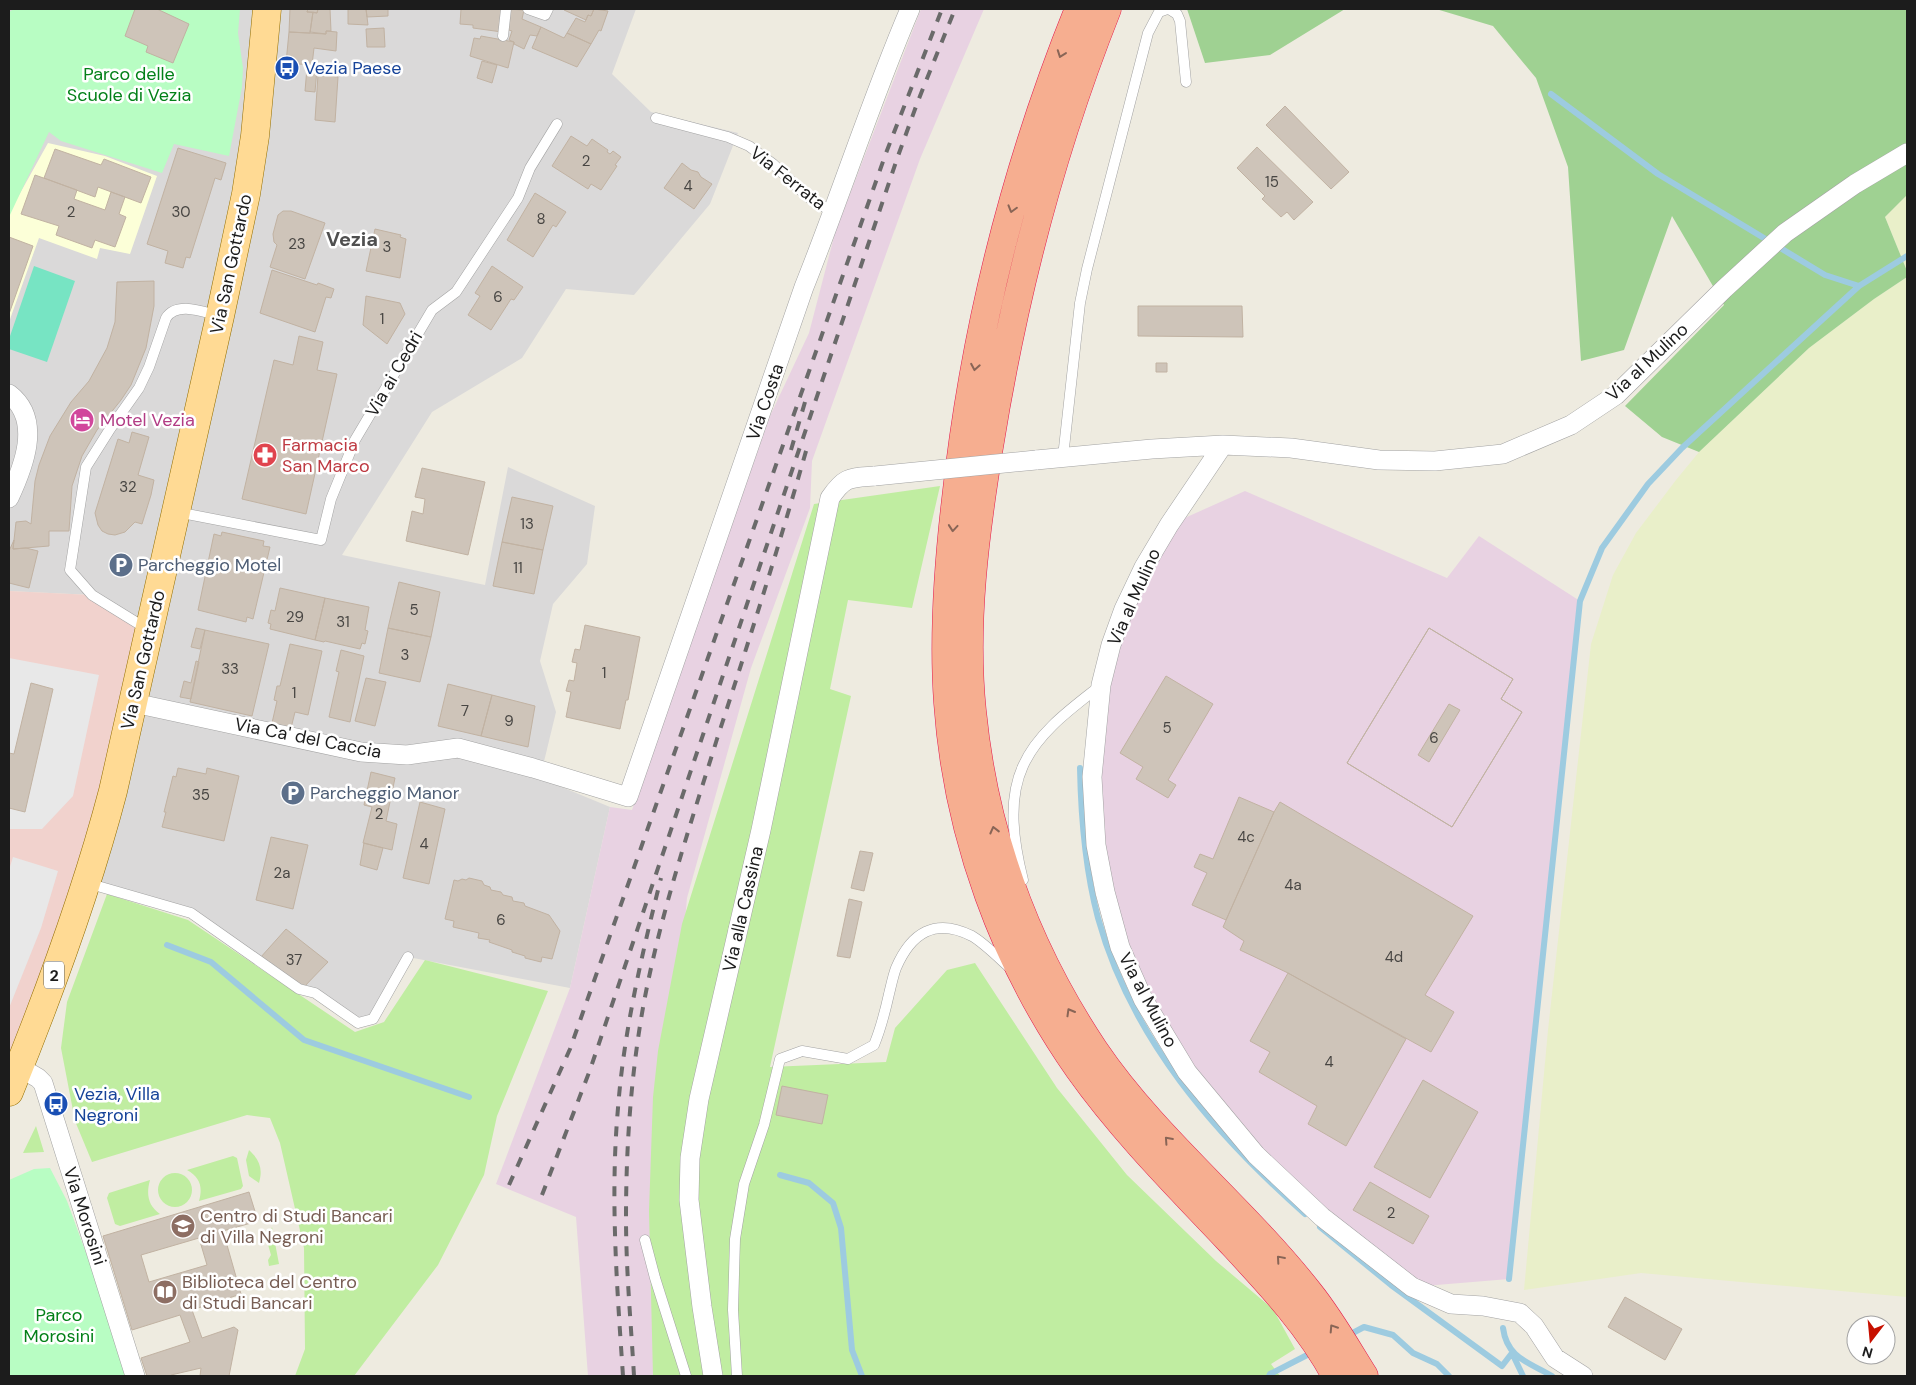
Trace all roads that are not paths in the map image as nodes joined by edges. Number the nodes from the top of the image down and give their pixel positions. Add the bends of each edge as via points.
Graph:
1 (267, 9) edge
2 (506, 9) edge
3 (528, 9) edge
4 (548, 9) edge
5 (910, 9) edge
6 (1079, 9) edge
7 (1107, 9) edge
8 (1168, 9) edge
9 (503, 36) dead end
10 (1186, 82) dead end
11 (656, 118) dead end
12 (557, 124) dead end
13 (1907, 154) edge
14 (834, 213) junction
15 (220, 316) junction
16 (9, 394) edge
17 (1223, 445) junction
18 (1063, 457) junction
19 (1036, 460) joint
20 (9, 498) edge
21 (176, 512) junction
22 (150, 630) junction
23 (1101, 685) junction
24 (134, 703) junction
25 (628, 797) joint
26 (86, 882) junction
27 (408, 957) dead end
28 (1035, 974) junction
29 (14, 1079) edge
30 (645, 1240) dead end
31 (1347, 1371) edge
32 (136, 1376) edge
33 (686, 1376) edge
34 (713, 1376) edge
35 (737, 1376) edge
36 (1583, 1376) edge

1 - 15 main road, Via San Gottardo / 2 via 255,136
2 - 9 lane
3 - 4 lane via 546,15
5 - 14 street, Via Costa via 873,100
6 -> 28 highway via 1033,137 980,338 961,451 947,605 948,704 967,821 992,905 1009,946
28 -> 7 highway via 987,804 972,710 971,595 981,492 1009,334 1027,256 1057,149
8 - 10 lane via 1177,14 1180,21
8 - 18 lane via 1159,12 1148,33 1087,269 1080,303
11 - 14 lane, Via Ferrata via 728,137 749,146 808,197
12 - 21 lane, Via ai Cedri via 530,168 518,198 456,292 432,310 355,440 331,499 321,540
13 - 17 street, Via al Mulino via 1855,184 1785,233 1616,395 1571,425 1503,454 1435,461 1379,460 1291,448
14 - 25 street, Via Costa via 804,287
15 - 21 main road, Via San Gottardo / 2
15 - 22 lane via 180,309 169,313 139,388 86,467 70,570 92,595
16 - 20 street via 21,408 28,439 22,469
17 - 18 street, Via al Mulino
17 - 23 street, Via al Mulino via 1144,567 1124,609
18 - 19 street, Via al Mulino
19 - 34 street, Via alla Cassina, bridge via 852,478 839,484 830,498 761,830 699,1099 690,1158 689,1200
21 - 22 main road, Via San Gottardo / 2
22 - 24 main road, Via San Gottardo / 2
23 - 28 lane via 1055,723 1022,766 1014,828
23 - 36 street, Via al Mulino via 1092,778 1096,845 1105,892 1120,947 1143,999 1187,1072 1256,1155 1322,1217 1412,1287 1451,1304 1520,1313 1534,1326 1555,1358
24 - 25 street, Via Ca' del Caccia via 361,752 407,755 458,748
24 - 26 main road, Via San Gottardo / 2
26 - 27 lane via 191,913 299,990 315,993 358,1023 373,1019
26 - 29 main road, Via San Gottardo / 2
28 - 31 highway via 1077,1024 1128,1095 1276,1255 1302,1303
28 - 35 lane via 972,936 949,929 930,930 919,934 908,946 896,969 874,1045 848,1059 802,1050 780,1059 764,1126 744,1184 735,1239 733,1310
29 - 32 street, Via Morosini via 38,1078 43,1083
30 - 33 lane

